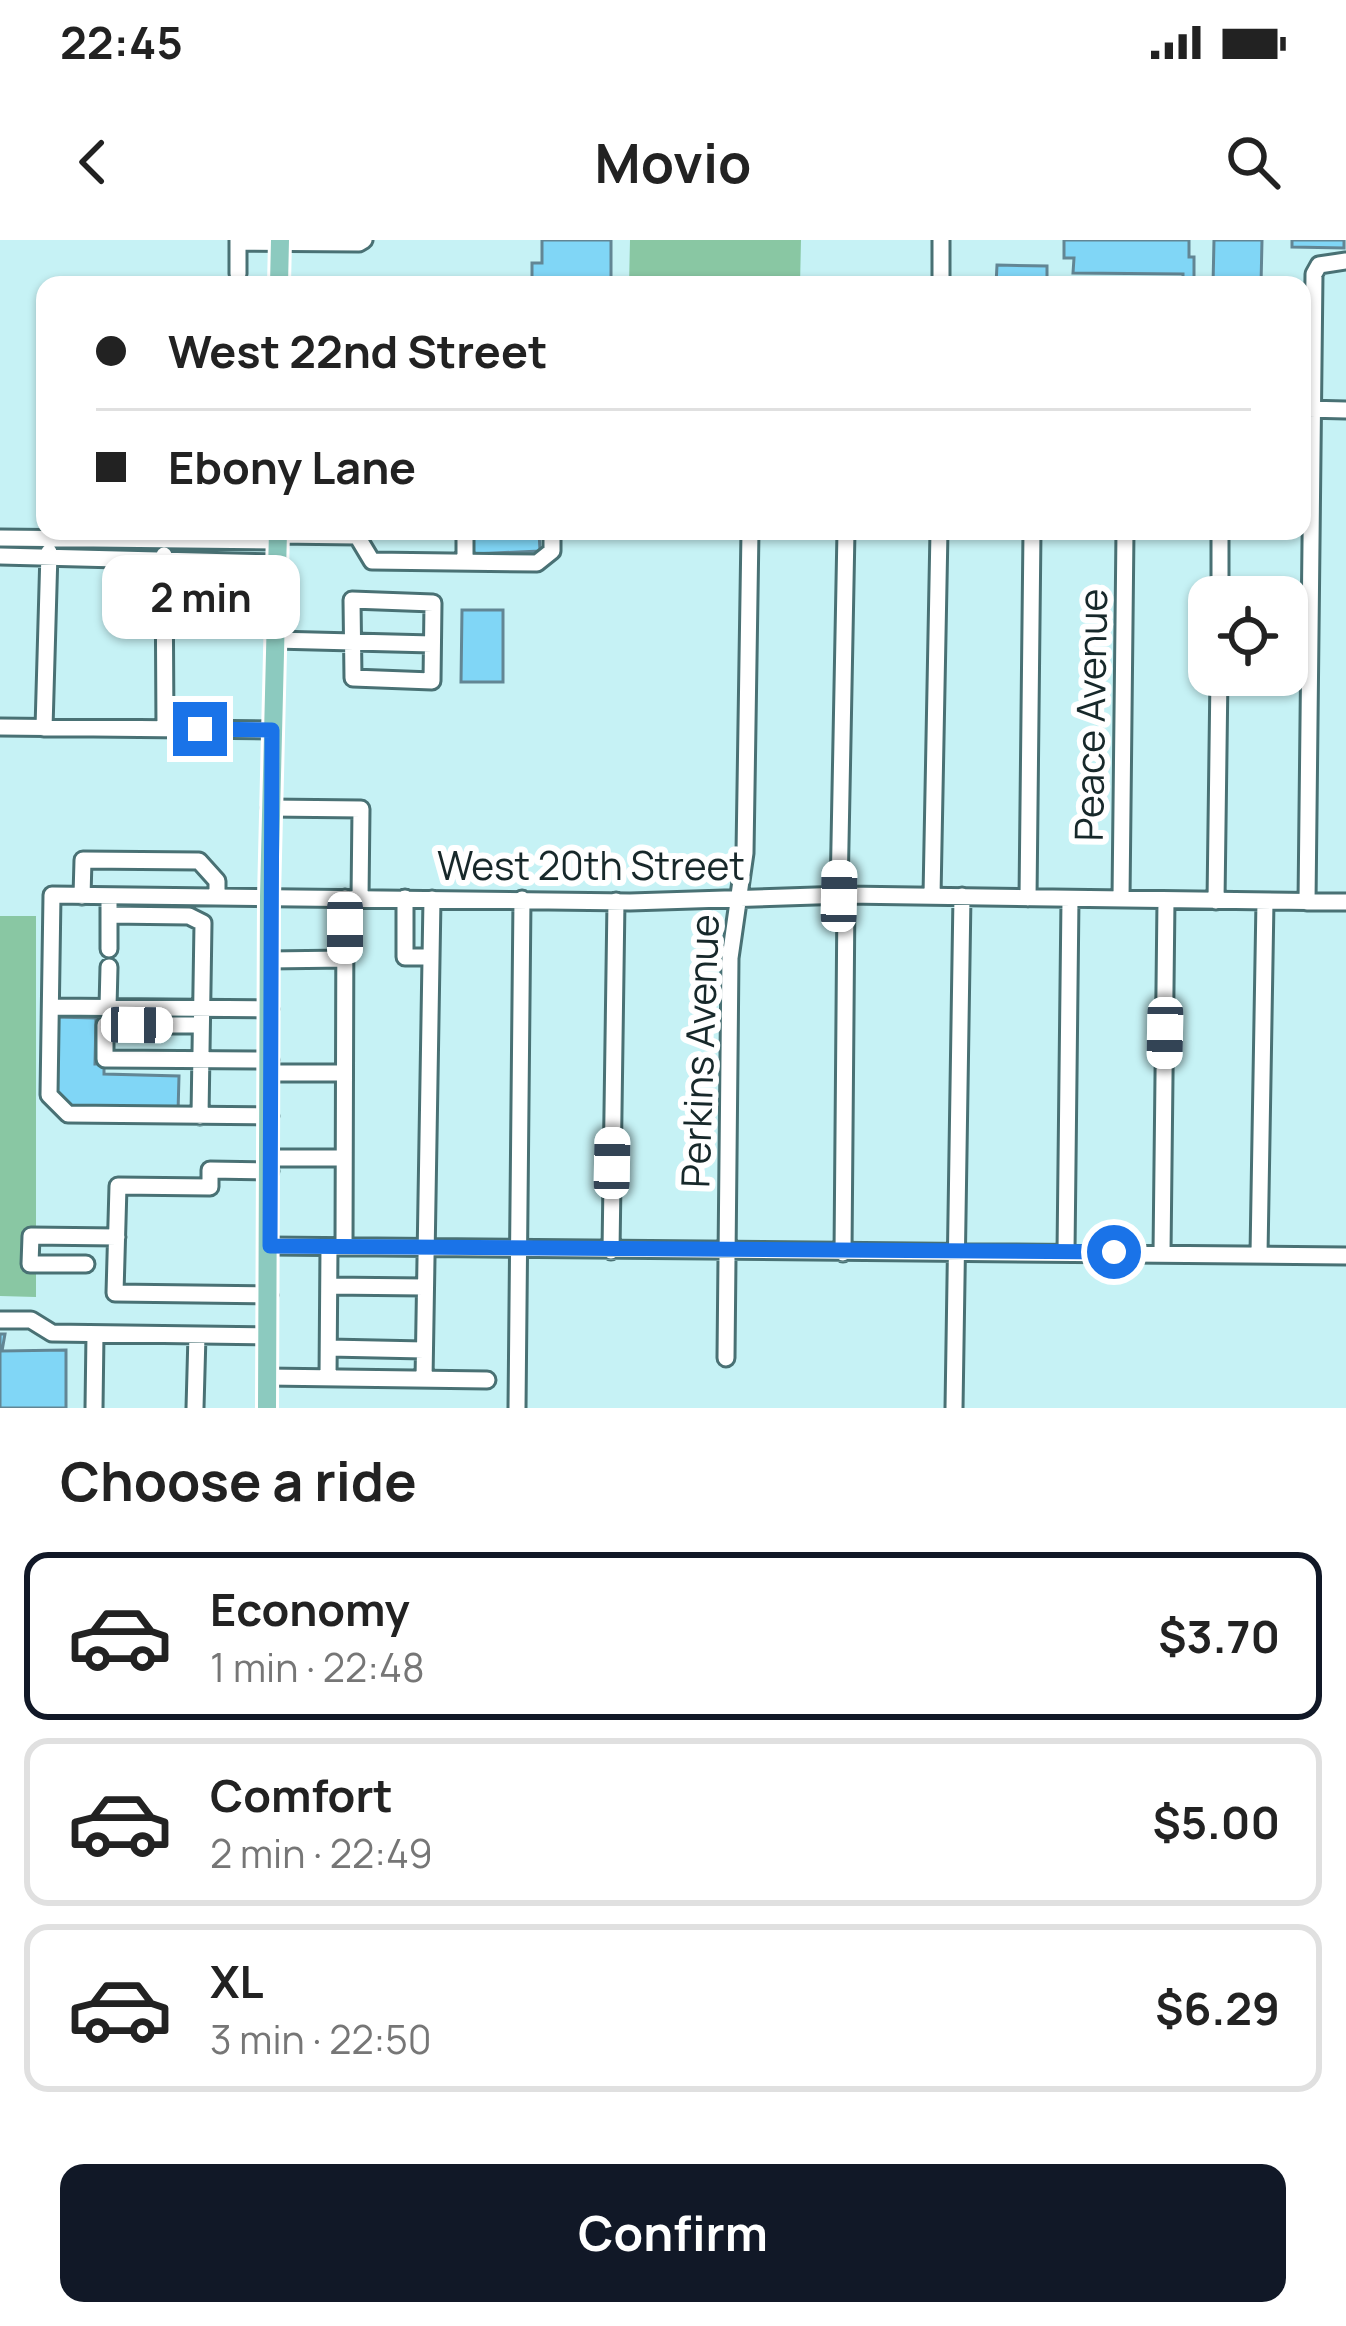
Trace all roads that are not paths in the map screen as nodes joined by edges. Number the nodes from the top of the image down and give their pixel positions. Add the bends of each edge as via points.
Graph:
1 (364, 240) edge
2 (940, 240) edge
3 (238, 241) edge
4 (280, 241) edge
5 (1346, 261) edge
6 (238, 274) dead end
7 (279, 276) edge
8 (940, 276) edge
9 (1311, 326) edge
10 (1311, 410) edge
11 (1346, 410) edge
12 (36, 536) edge
13 (0, 538) edge
14 (49, 540) edge
15 (165, 540) edge
16 (278, 540) edge
17 (363, 540) edge
18 (465, 540) edge
19 (552, 540) edge
20 (750, 540) edge
21 (846, 540) edge
22 (939, 540) edge
23 (1032, 540) edge
24 (1125, 540) edge
25 (1220, 540) edge
26 (1307, 540) edge
27 (0, 556) edge
28 (49, 556) junction
29 (164, 560) junction
30 (465, 562) junction
31 (277, 563) junction
32 (1220, 576) edge
33 (274, 640) junction
34 (352, 642) junction
35 (432, 644) junction
36 (1219, 696) edge
37 (0, 727) edge
38 (44, 728) junction
39 (164, 729) junction
40 (272, 730) junction
41 (270, 808) junction
42 (843, 895) junction
43 (82, 896) junction
44 (109, 896) junction
45 (167, 896) junction
46 (217, 896) junction
47 (932, 896) junction
48 (962, 896) junction
49 (269, 897) junction
50 (352, 898) junction
51 (405, 898) junction
52 (736, 898) junction
53 (1028, 898) junction
54 (432, 899) junction
55 (522, 899) junction
56 (1070, 899) junction
57 (1121, 899) junction
58 (1166, 900) junction
59 (616, 901) junction
60 (1216, 901) junction
61 (1264, 901) junction
62 (1307, 902) junction
63 (1346, 902) edge
64 (110, 915) junction
65 (167, 915) junction
66 (109, 949) dead end
67 (431, 958) junction
68 (345, 959) junction
69 (269, 960) junction
70 (109, 967) dead end
71 (50, 1007) junction
72 (108, 1007) junction
73 (269, 1009) junction
74 (201, 1017) junction
75 (201, 1060) junction
76 (270, 1066) junction
77 (344, 1073) junction
78 (200, 1115) junction
79 (270, 1116) junction
80 (344, 1158) junction
81 (270, 1164) junction
82 (117, 1237) junction
83 (270, 1246) junction
84 (337, 1247) junction
85 (424, 1248) junction
86 (519, 1250) junction
87 (611, 1250) junction
88 (956, 1250) junction
89 (726, 1252) junction
90 (842, 1252) junction
91 (1066, 1252) junction
92 (1162, 1253) junction
93 (1259, 1254) junction
94 (1346, 1256) edge
95 (101, 1264) junction
96 (329, 1286) junction
97 (424, 1287) junction
98 (269, 1295) junction
99 (0, 1320) edge
100 (95, 1334) junction
101 (197, 1335) junction
102 (268, 1336) junction
103 (328, 1348) junction
104 (424, 1350) junction
105 (726, 1358) dead end
106 (268, 1377) junction
107 (328, 1378) junction
108 (424, 1379) junction
109 (488, 1380) dead end
110 (94, 1408) edge
111 (195, 1408) edge
112 (267, 1408) edge
113 (517, 1408) edge
114 (954, 1408) edge

1 - 4 street
2 - 8 street
3 - 4 street
3 - 6 street
4 - 7 main road
5 - 9 street via 1319,265 1314,274
10 - 11 street
12 - 13 street
14 - 28 street
15 - 29 street
16 - 31 main road
17 - 30 street via 372,561
18 - 30 street
19 - 30 street via 552,551 537,563
20 - 52 street, Perkins Avenue via 746,830
21 - 42 street
22 - 47 street
23 - 53 street
24 - 57 street, Peace Avenue
25 - 32 street
26 - 62 street
27 - 28 street
28 - 29 street
28 - 38 street
29 - 31 street
29 - 39 street
31 - 33 main road
33 - 34 street
33 - 40 main road
34 - 35 street
34 - 35 street via 353,678 432,681
34 - 35 street via 352,600 433,603
36 - 60 street
37 - 38 street
38 - 39 street
39 - 40 street
40 - 41 main road
41 - 49 main road
41 - 50 street via 362,809
42 - 47 street, West 20th Street
42 - 52 street, West 20th Street
42 - 90 street
43 - 44 street, West 20th Street
43 - 46 street via 83,860 199,860 217,881
43 - 71 street via 52,895
44 - 45 street, West 20th Street
44 - 64 street
45 - 46 street, West 20th Street
45 - 65 street
46 - 49 street, West 20th Street
47 - 48 street, West 20th Street
48 - 53 street, West 20th Street
48 - 88 street
49 - 50 street, West 20th Street
49 - 69 main road
50 - 51 street, West 20th Street
50 - 68 street
51 - 54 street, West 20th Street
51 - 67 street via 405,957
52 - 59 street, West 20th Street
52 - 89 street, Perkins Avenue
53 - 56 street, West 20th Street
54 - 55 street, West 20th Street
54 - 67 street
55 - 59 street, West 20th Street
55 - 86 street
56 - 57 street, West 20th Street
56 - 91 street
57 - 58 street, West 20th Street
58 - 60 street, West 20th Street
58 - 92 street
59 - 87 street
60 - 61 street, West 20th Street
61 - 62 street, West 20th Street
61 - 93 street
62 - 63 street, West 20th Street
64 - 65 street
64 - 66 street
65 - 74 street via 203,923
67 - 85 street
68 - 69 street
68 - 77 street
69 - 73 main road
70 - 72 street
71 - 72 street
71 - 78 street via 49,1094 68,1114
72 - 74 street
73 - 74 street
73 - 76 main road
74 - 75 street
74 - 75 street via 105,1024 105,1059
75 - 76 street
75 - 78 street
76 - 77 street
76 - 79 main road
77 - 80 street
78 - 79 street
79 - 81 main road
80 - 81 street
80 - 84 street
81 - 82 street via 210,1170 210,1187 118,1186
81 - 83 main road
82 - 95 street
82 - 95 street via 31,1236 30,1264
83 - 84 street
83 - 98 main road
84 - 85 street
84 - 96 street
85 - 86 street
85 - 97 street
86 - 87 street
86 - 113 street
87 - 89 street
88 - 90 street
88 - 91 street
88 - 114 street
89 - 90 street
89 - 105 street, Perkins Avenue
91 - 92 street
92 - 93 street
93 - 94 street
95 - 98 street via 116,1293
96 - 97 street
96 - 103 street
97 - 104 street
98 - 102 main road
99 - 100 street via 32,1320 52,1334
100 - 101 street
100 - 110 street
101 - 102 street
101 - 111 street
102 - 106 main road
103 - 104 street
103 - 107 street
104 - 108 street
106 - 107 street
106 - 112 main road
107 - 108 street
108 - 109 street

